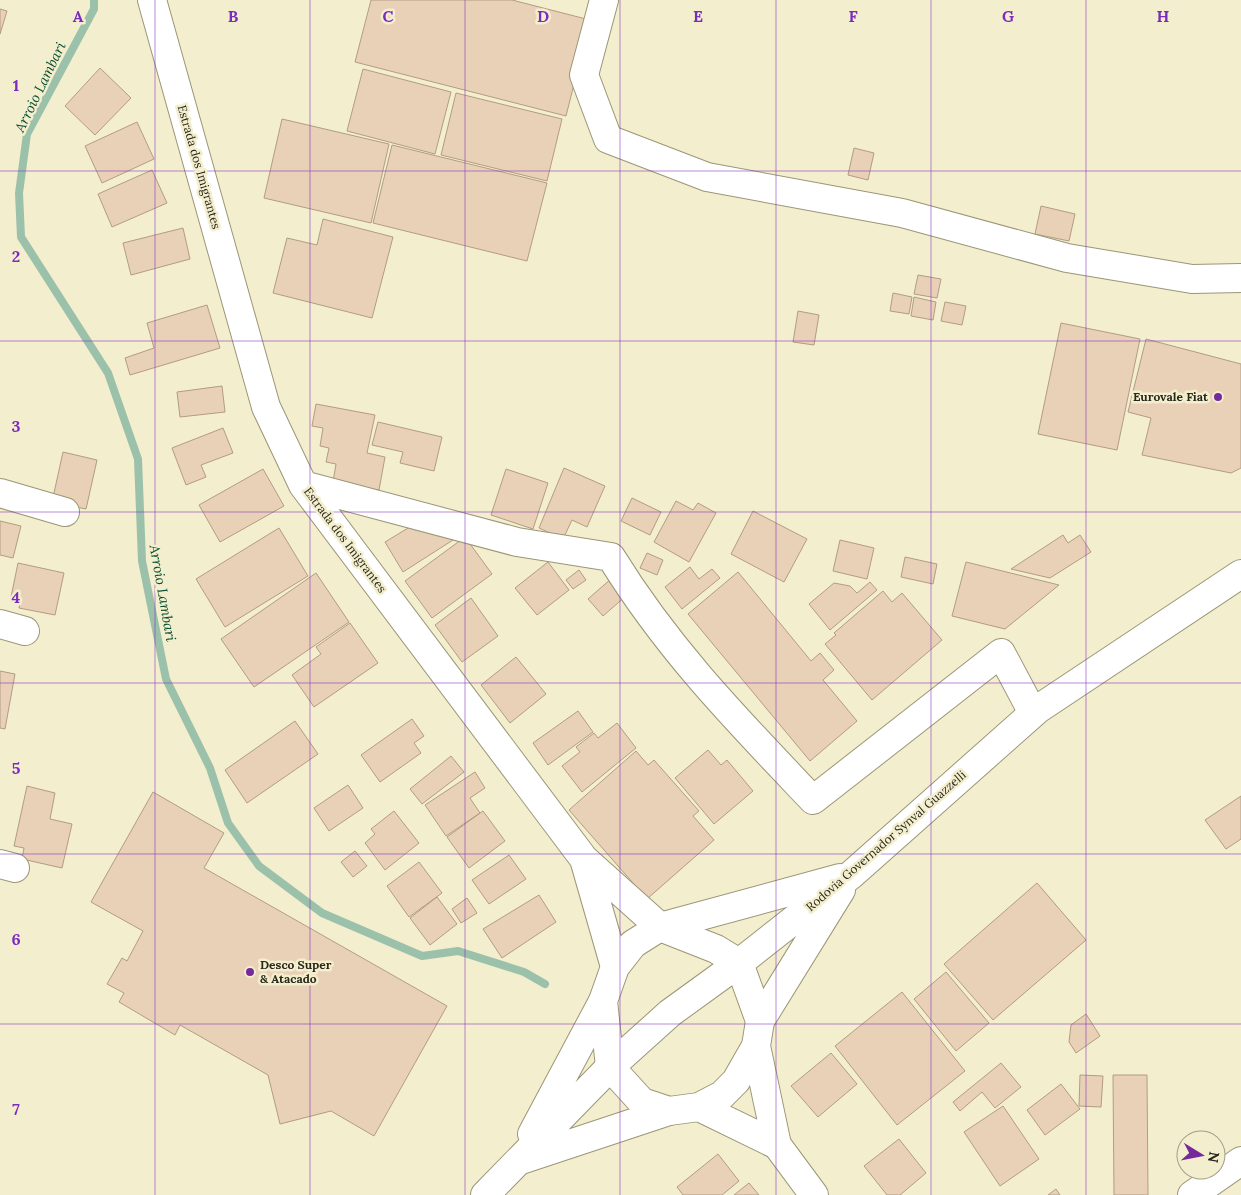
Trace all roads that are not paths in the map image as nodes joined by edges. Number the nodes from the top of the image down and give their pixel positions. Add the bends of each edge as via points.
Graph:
1 (152, 0) edge
2 (604, 0) edge
3 (1241, 278) edge
4 (303, 485) junction
5 (0, 493) edge
6 (65, 512) dead end
7 (1241, 574) edge
8 (1033, 713) junction
9 (584, 859) junction
10 (851, 875) junction
11 (660, 928) junction
12 (738, 963) junction
13 (615, 967) junction
14 (603, 1001) junction
15 (758, 1034) junction
16 (610, 1067) junction
17 (699, 1107) junction
18 (669, 1111) junction
19 (777, 1145) junction
20 (1241, 1161) edge
21 (517, 1162) junction
22 (485, 1195) edge
23 (814, 1195) edge
24 (1192, 1195) edge

1 - 4 street, Estrada dos Imigrantes via 266,407
2 - 3 street via 584,75 608,139 707,177 902,213 1067,258 1192,279
4 - 8 street via 517,542 611,557 686,664 813,800 1002,653
4 - 9 street, Estrada dos Imigrantes
5 - 6 street
7 - 8 street, Rodovia Governador Synval Guazzelli
8 - 10 street, Rodovia Governador Synval Guazzelli
9 - 11 street, Estrada dos Imigrantes
9 - 13 street, Estrada dos Imigrantes
10 - 11 street
10 - 12 street, Rodovia Governador Synval Guazzelli
10 - 15 street
11 - 12 street
11 - 13 street via 633,944
12 - 15 street
12 - 16 street, Rodovia Governador Synval Guazzelli via 670,1013
13 - 14 street
14 - 16 street
14 - 21 street
15 - 17 street via 736,1081 722,1095
15 - 19 street
16 - 18 street via 642,1102
16 - 21 street, Rodovia Governador Synval Guazzelli
17 - 18 street
17 - 19 street
18 - 21 street
19 - 23 street
20 - 24 street
21 - 22 street, Rodovia Governador Synval Guazzelli

